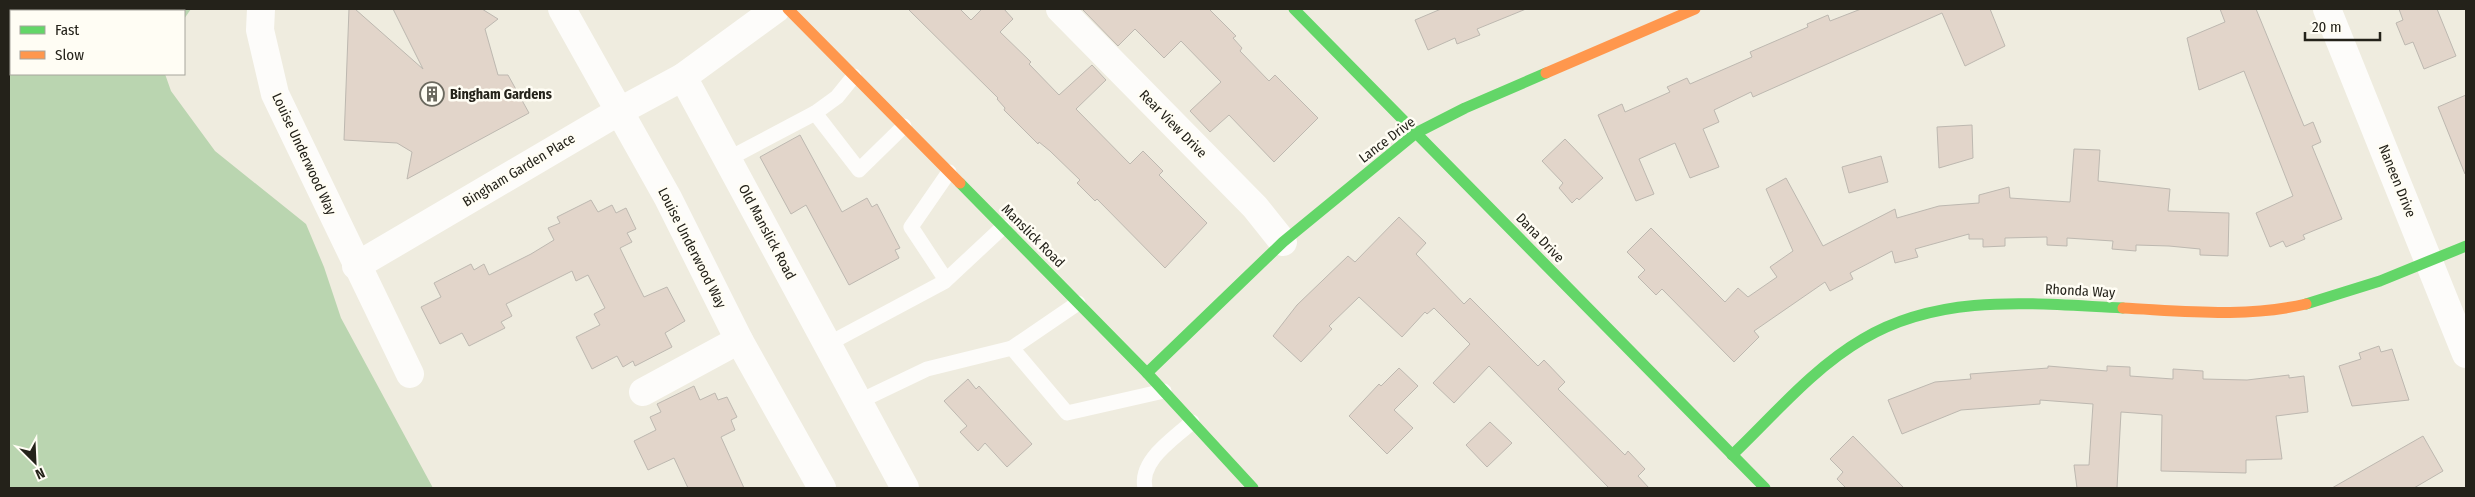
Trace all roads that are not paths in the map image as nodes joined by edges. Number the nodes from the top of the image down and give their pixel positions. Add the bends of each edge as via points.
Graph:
1 (261, 9) edge
2 (562, 9) edge
3 (776, 9) edge
4 (788, 9) edge
5 (1060, 9) edge
6 (1294, 9) edge
7 (1695, 9) edge
8 (2327, 9) edge
9 (854, 76) junction
10 (684, 77) junction
11 (618, 112) junction
12 (815, 113) junction
13 (904, 126) junction
14 (1416, 133) junction
15 (728, 159) junction
16 (949, 172) junction
17 (1003, 227) junction
18 (1282, 242) junction
19 (2466, 246) edge
20 (2429, 262) junction
21 (356, 266) junction
22 (946, 280) junction
23 (1078, 303) junction
24 (739, 340) junction
25 (828, 344) junction
26 (1012, 348) junction
27 (2466, 354) edge
28 (1147, 373) junction
29 (410, 374) dead end
30 (1164, 391) junction
31 (643, 392) dead end
32 (858, 402) junction
33 (1192, 422) junction
34 (1732, 455) junction
35 (822, 488) edge
36 (905, 488) edge
37 (1145, 488) edge
38 (1253, 488) edge
39 (1765, 488) edge

1 - 21 street, Louise Underwood Way via 260,30 275,94
2 - 11 street, Louise Underwood Way
3 - 10 street
4 - 9 street, Manslick Road
5 - 18 street, Rear View Drive via 1256,207
6 - 14 street, Dana Drive
7 - 14 street, Lance Drive via 1465,108
8 - 20 street, Naneen Drive
9 - 12 lane via 838,97
9 - 13 street, Manslick Road
10 - 11 street, Bingham Garden Place
10 - 15 street, Old Manslick Road
11 - 21 street, Bingham Garden Place
11 - 24 street, Louise Underwood Way via 668,198
12 - 13 lane via 859,170
12 - 15 lane
13 - 16 street, Manslick Road
14 - 18 street, Lance Drive
14 - 34 street, Dana Drive
15 - 25 street, Old Manslick Road
16 - 17 street, Manslick Road
16 - 22 lane via 911,227
17 - 22 lane
17 - 23 street, Manslick Road
18 - 28 street, Lance Drive
19 - 20 street, Rhonda Way
20 - 27 street, Naneen Drive
20 - 34 street, Rhonda Way via 2322,302 2262,313 2021,302 1925,312 1891,324 1835,359
21 - 29 street, Louise Underwood Way
22 - 25 lane
23 - 26 lane
23 - 28 street, Manslick Road
24 - 31 street
24 - 35 street, Louise Underwood Way
25 - 32 street, Old Manslick Road
26 - 30 lane via 1067,414
26 - 32 lane via 926,369
28 - 30 street, Manslick Road
30 - 33 street, Manslick Road
32 - 36 street, Old Manslick Road
33 - 37 lane via 1155,455 1147,468
33 - 38 street, Manslick Road
34 - 39 street, Dana Drive

